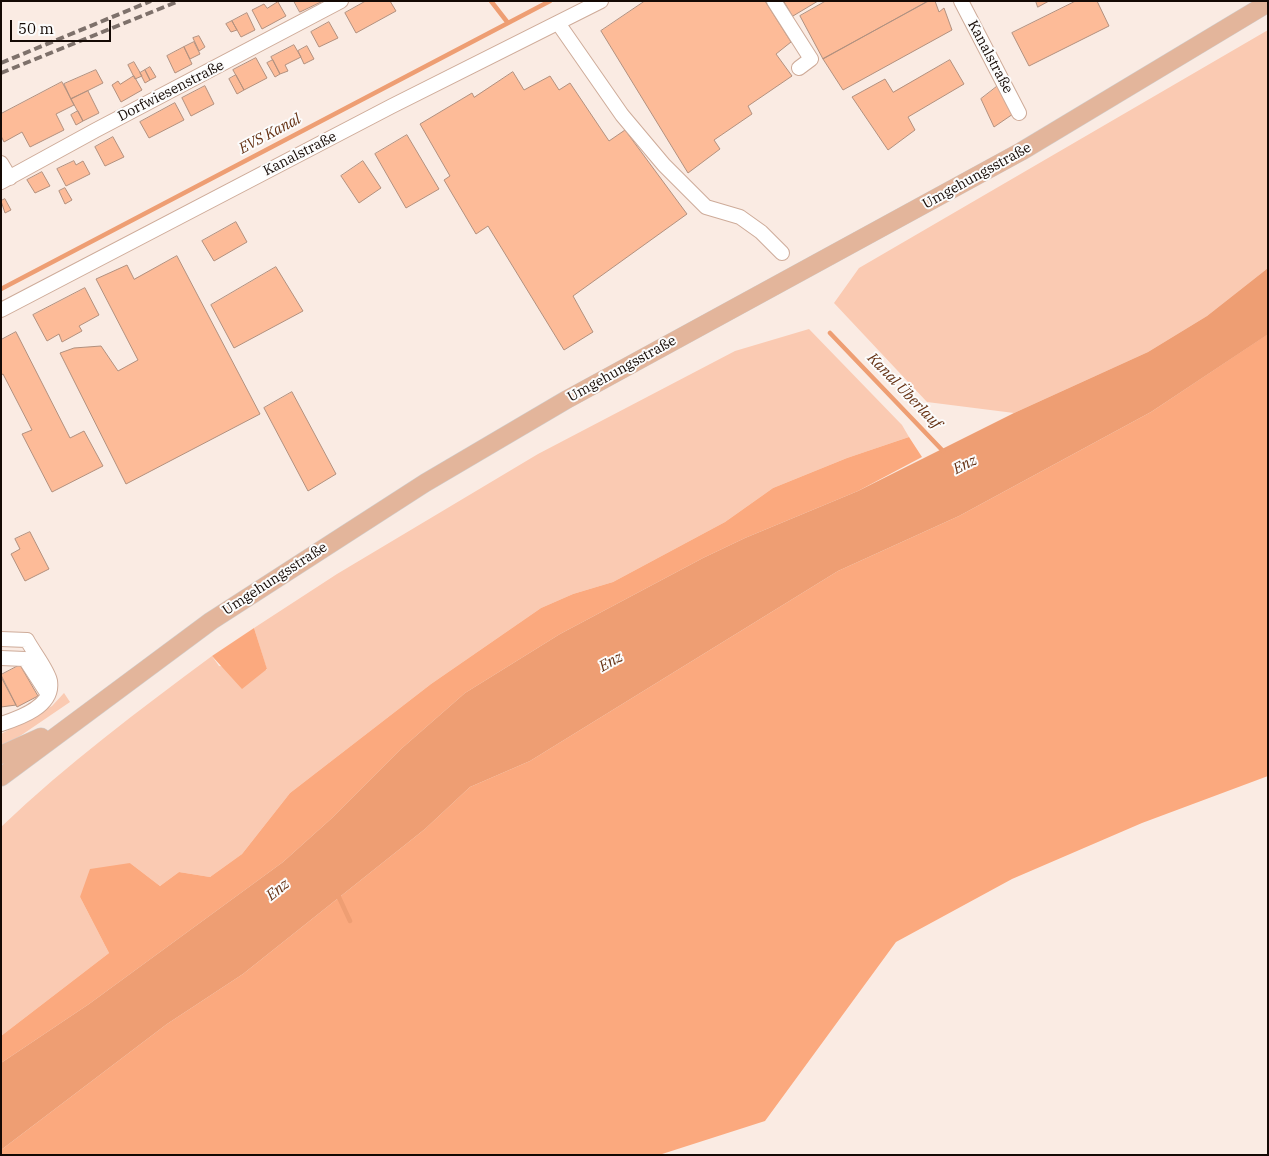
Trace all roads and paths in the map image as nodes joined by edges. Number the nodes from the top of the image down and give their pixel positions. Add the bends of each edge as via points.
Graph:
1 (341, 1) edge
2 (601, 1) edge
3 (774, 1) edge
4 (961, 1) edge
5 (1268, 3) edge
6 (558, 23) junction
7 (799, 68) dead end
8 (1019, 113) dead end
9 (1, 163) edge
10 (6, 180) edge
11 (782, 253) dead end
12 (1, 310) edge
13 (1, 639) edge
14 (1, 658) edge
15 (49, 696) junction
16 (3, 719) edge
17 (69, 725) junction
18 (1, 755) edge
19 (1, 777) edge

1 - 10 street, Dorfwiesenstraße
2 - 6 street, Kanalstraße
3 - 7 street via 811,59
4 - 8 street, Kanalstraße
5 - 17 main road, Umgehungsstraße via 1022,151 641,358 475,453 257,590
6 - 11 street via 622,115 664,165 706,207 740,217 762,232
6 - 12 street, Kanalstraße
9 - 10 street
13 - 15 street via 27,640 50,680
14 - 15 street via 25,659
15 - 16 street via 42,704
17 - 18 main road
17 - 19 main road, Umgehungsstraße

